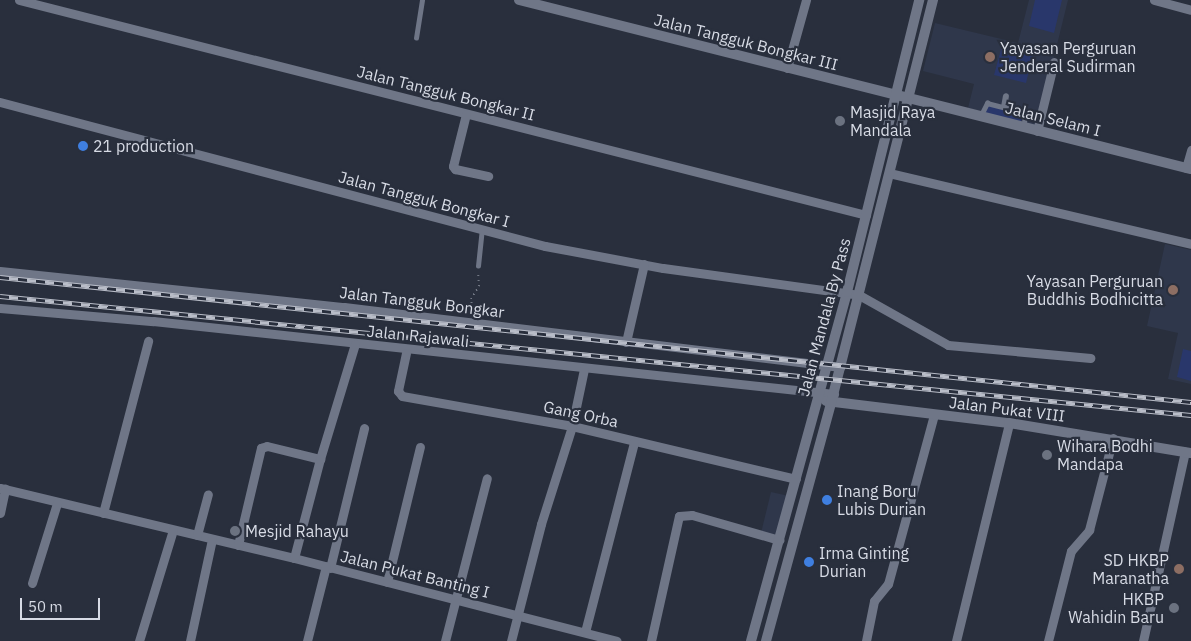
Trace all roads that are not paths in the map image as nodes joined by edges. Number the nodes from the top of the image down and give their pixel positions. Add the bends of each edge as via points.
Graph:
1 (19, 0) edge
2 (422, 0) edge
3 (519, 0) edge
4 (806, 0) edge
5 (919, 0) edge
6 (933, 0) edge
7 (1154, 0) edge
8 (1191, 10) edge
9 (416, 38) dead end
10 (1054, 62) dead end
11 (786, 68) junction
12 (1006, 96) dead end
13 (895, 97) junction
14 (908, 100) junction
15 (0, 102) edge
16 (1004, 107) junction
17 (466, 114) junction
18 (980, 117) junction
19 (1024, 128) junction
20 (1037, 131) junction
21 (1191, 150) edge
22 (1189, 169) edge
23 (889, 173) junction
24 (488, 176) dead end
25 (866, 215) junction
26 (482, 229) junction
27 (1191, 244) edge
28 (644, 264) junction
29 (478, 266) road end
30 (0, 271) edge
31 (847, 292) junction
32 (859, 295) junction
33 (0, 308) edge
34 (148, 341) dead end
35 (626, 342) junction
36 (355, 344) junction
37 (406, 353) dead end
38 (1090, 358) dead end
39 (827, 367) junction
40 (840, 368) junction
41 (584, 369) junction
42 (819, 396) junction
43 (832, 398) junction
44 (934, 415) junction
45 (1009, 423) junction
46 (572, 426) junction
47 (364, 428) dead end
48 (1113, 438) junction
49 (634, 442) junction
50 (420, 447) dead end
51 (1188, 452) edge
52 (320, 459) junction
53 (487, 478) dead end
54 (796, 479) junction
55 (3, 489) edge
56 (208, 494) dead end
57 (57, 503) junction
58 (0, 513) edge
59 (103, 513) junction
60 (173, 530) junction
61 (197, 535) junction
62 (212, 539) junction
63 (779, 540) junction
64 (238, 545) junction
65 (294, 558) junction
66 (328, 567) junction
67 (387, 582) junction
68 (32, 583) dead end
69 (456, 600) junction
70 (518, 616) junction
71 (585, 632) junction
72 (138, 641) edge
73 (190, 641) edge
74 (307, 641) edge
75 (445, 641) edge
76 (511, 641) edge
77 (617, 641) edge
78 (651, 641) edge
79 (751, 641) edge
80 (766, 641) edge
81 (866, 641) edge
82 (956, 641) edge
83 (1048, 641) edge
84 (1143, 641) edge

1 - 17 street, Jalan Tangguk Bongkar II
2 - 9 lane
3 - 11 street, Jalan Tangguk Bongkar III
4 - 11 street
5 - 13 street, Jalan Mandala By Pass
6 - 14 street, Jalan Mandala By Pass
7 - 8 street
10 - 20 street
11 - 13 street, Jalan Tangguk Bongkar III
12 - 16 street
13 - 14 street, Jalan Tangguk Bongkar III
13 - 25 street, Jalan Mandala By Pass
14 - 18 street, Jalan Selam I
14 - 23 street, Jalan Mandala By Pass
15 - 26 street, Jalan Tangguk Bongkar I
16 - 18 lane via 985,103
16 - 19 lane via 1026,112
17 - 24 street via 454,168
17 - 25 street, Jalan Tangguk Bongkar II
18 - 19 street, Jalan Selam I
19 - 20 street, Jalan Selam I
20 - 22 street, Jalan Selam I
21 - 22 street
23 - 27 street
23 - 32 street, Jalan Mandala By Pass
25 - 31 street, Jalan Mandala By Pass
26 - 28 street, Jalan Tangguk Bongkar I via 545,246
26 - 29 lane
28 - 31 street, Jalan Tangguk Bongkar I
28 - 35 street
30 - 35 street, Jalan Tangguk Bongkar
31 - 32 street, Jalan Tangguk Bongkar I
31 - 39 street, Jalan Mandala By Pass
32 - 38 street, Jalan Tangguk Bongkar I via 948,345
32 - 40 street, Jalan Mandala By Pass
33 - 36 street, Jalan Rajawali via 153,320
34 - 59 street
35 - 39 street, Jalan Tangguk Bongkar
36 - 41 street, Jalan Rajawali
36 - 52 street
37 - 46 street, Gang Orba via 398,391 402,396
39 - 40 street, Jalan Tangguk Bongkar
39 - 42 street, Jalan Mandala By Pass
40 - 43 street, Jalan Mandala By Pass
41 - 42 street, Jalan Rajawali
41 - 46 street
42 - 43 street, Jalan Pukat VIII
42 - 54 street, Jalan Mandala By Pass
43 - 44 street, Jalan Pukat VIII
43 - 80 street, Jalan Mandala By Pass
44 - 45 street, Jalan Pukat VIII
44 - 81 street via 888,584 874,601
45 - 48 street, Jalan Pukat VIII
45 - 82 street
46 - 49 street, Gang Orba
46 - 70 street via 541,524
47 - 66 street
48 - 51 street, Jalan Pukat VIII
48 - 83 street via 1089,530 1071,551
49 - 54 street, Gang Orba
49 - 71 street
50 - 67 street
51 - 84 street
52 - 64 street via 267,446 260,448
52 - 65 street
53 - 69 street
54 - 63 street, Jalan Mandala By Pass
55 - 57 street, Jalan Pukat Banting I
55 - 58 street
56 - 61 street
57 - 59 street, Jalan Pukat Banting I
57 - 68 street
59 - 60 street, Jalan Pukat Banting I
60 - 61 street, Jalan Pukat Banting I
60 - 72 street
61 - 62 street, Jalan Pukat Banting I
62 - 64 street, Jalan Pukat Banting I
62 - 73 street
63 - 78 street via 692,515 679,516
63 - 79 street, Jalan Mandala By Pass
64 - 65 street, Jalan Pukat Banting I
65 - 66 street, Jalan Pukat Banting I
66 - 67 street, Jalan Pukat Banting I
66 - 74 street
67 - 69 street, Jalan Pukat Banting I
69 - 70 street, Jalan Pukat Banting I
69 - 75 street
70 - 71 street, Jalan Pukat Banting I
70 - 76 street
71 - 77 street, Jalan Pukat Banting I

